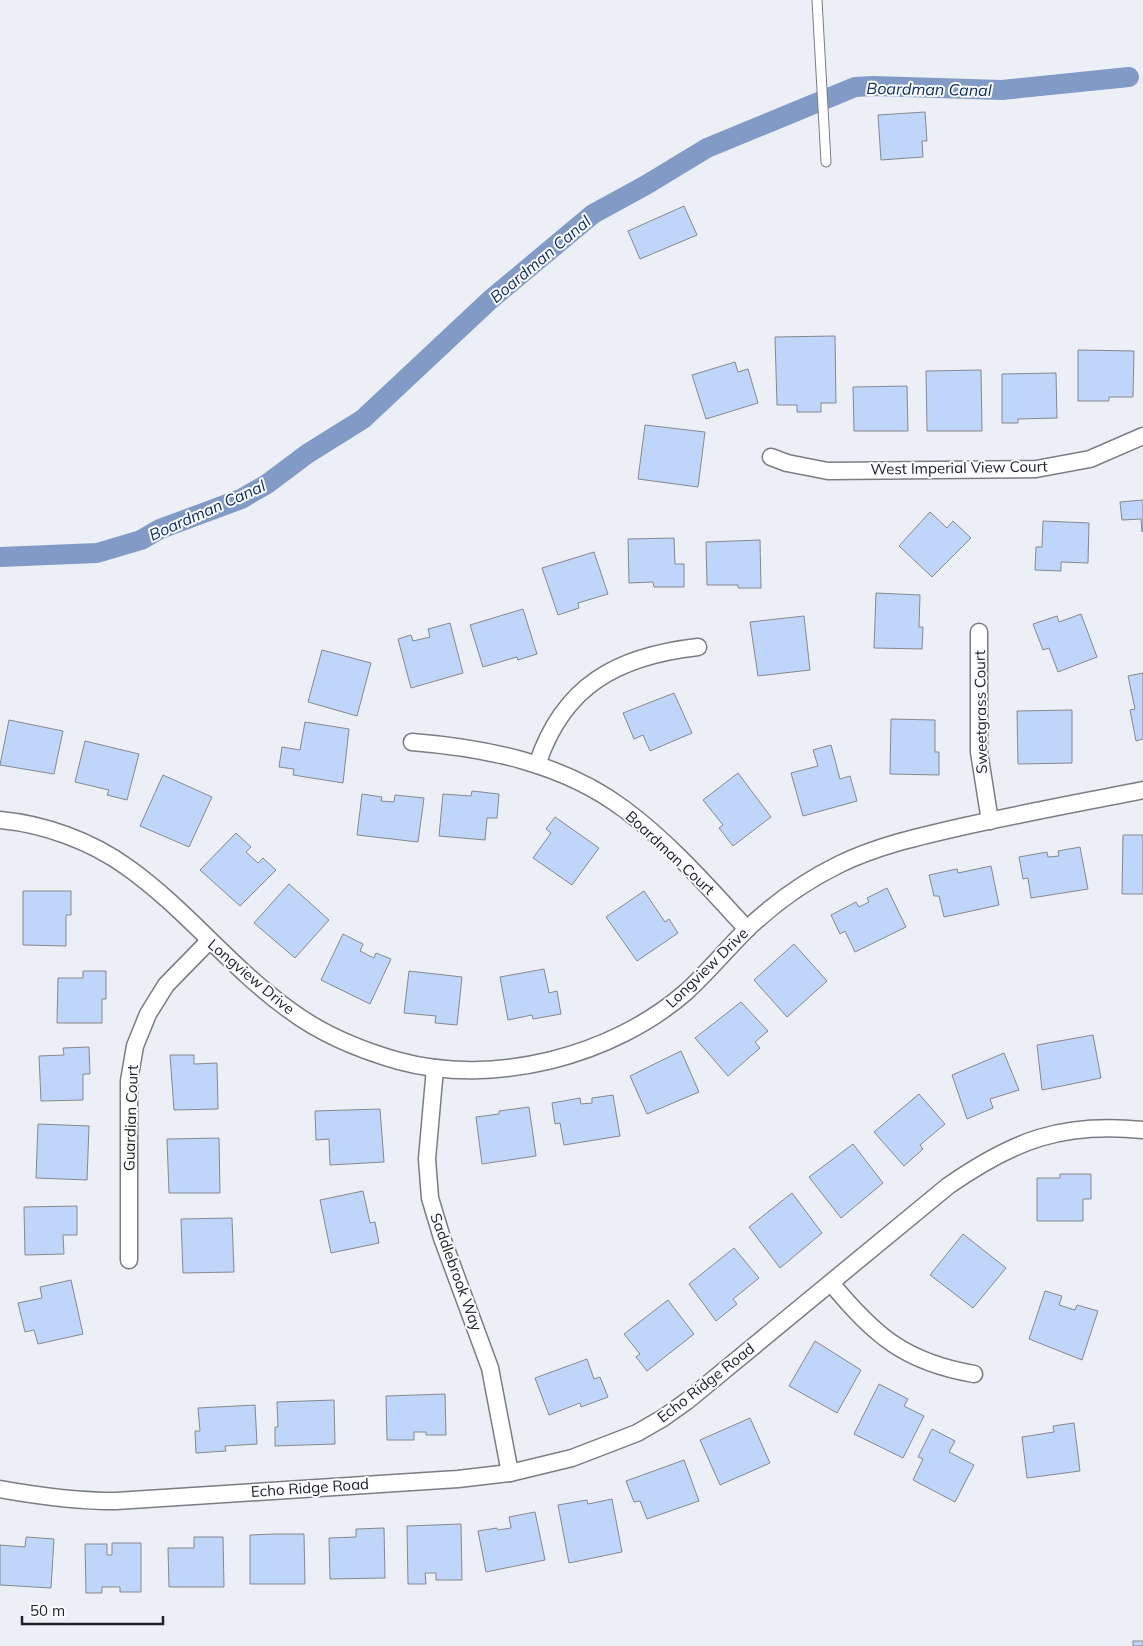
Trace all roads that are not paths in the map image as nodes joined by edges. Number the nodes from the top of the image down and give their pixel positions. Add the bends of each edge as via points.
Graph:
1 (817, 0) edge
2 (826, 162) dead end
3 (1143, 436) edge
4 (771, 457) dead end
5 (979, 632) dead end
6 (698, 647) dead end
7 (412, 742) dead end
8 (537, 765) junction
9 (1143, 790) edge
10 (0, 820) edge
11 (990, 821) junction
12 (747, 929) junction
13 (209, 941) junction
14 (435, 1068) junction
15 (1143, 1130) edge
16 (129, 1260) dead end
17 (831, 1282) junction
18 (974, 1374) dead end
19 (510, 1473) junction
20 (0, 1489) edge

1 - 2 lane
3 - 4 street, West Imperial View Court via 1090,458 1036,469 828,471
5 - 11 street, Sweetgrass Court via 979,752
6 - 8 street via 648,655 626,662 604,675 562,712
7 - 8 street, Boardman Court via 478,749
8 - 12 street, Boardman Court via 594,790 652,831
9 - 11 street, Longview Drive
10 - 13 street, Longview Drive via 42,827 100,851 126,866
11 - 12 street, Longview Drive via 889,845 845,862 795,890
12 - 14 street, Longview Drive via 687,991 639,1026 611,1041 542,1062 469,1070
13 - 14 street, Longview Drive via 262,989 317,1028 379,1055
13 - 16 street, Guardian Court via 166,985 148,1014 135,1046 129,1081
14 - 19 street, Saddlebrook Way via 427,1159 430,1198 490,1368
15 - 17 street, Echo Ridge Road via 1073,1130 1040,1136 1008,1150 948,1186
17 - 18 street via 866,1322 895,1346 931,1364
17 - 19 street, Echo Ridge Road via 687,1402 663,1418 637,1433 581,1455
19 - 20 street, Echo Ridge Road via 116,1501 58,1499

